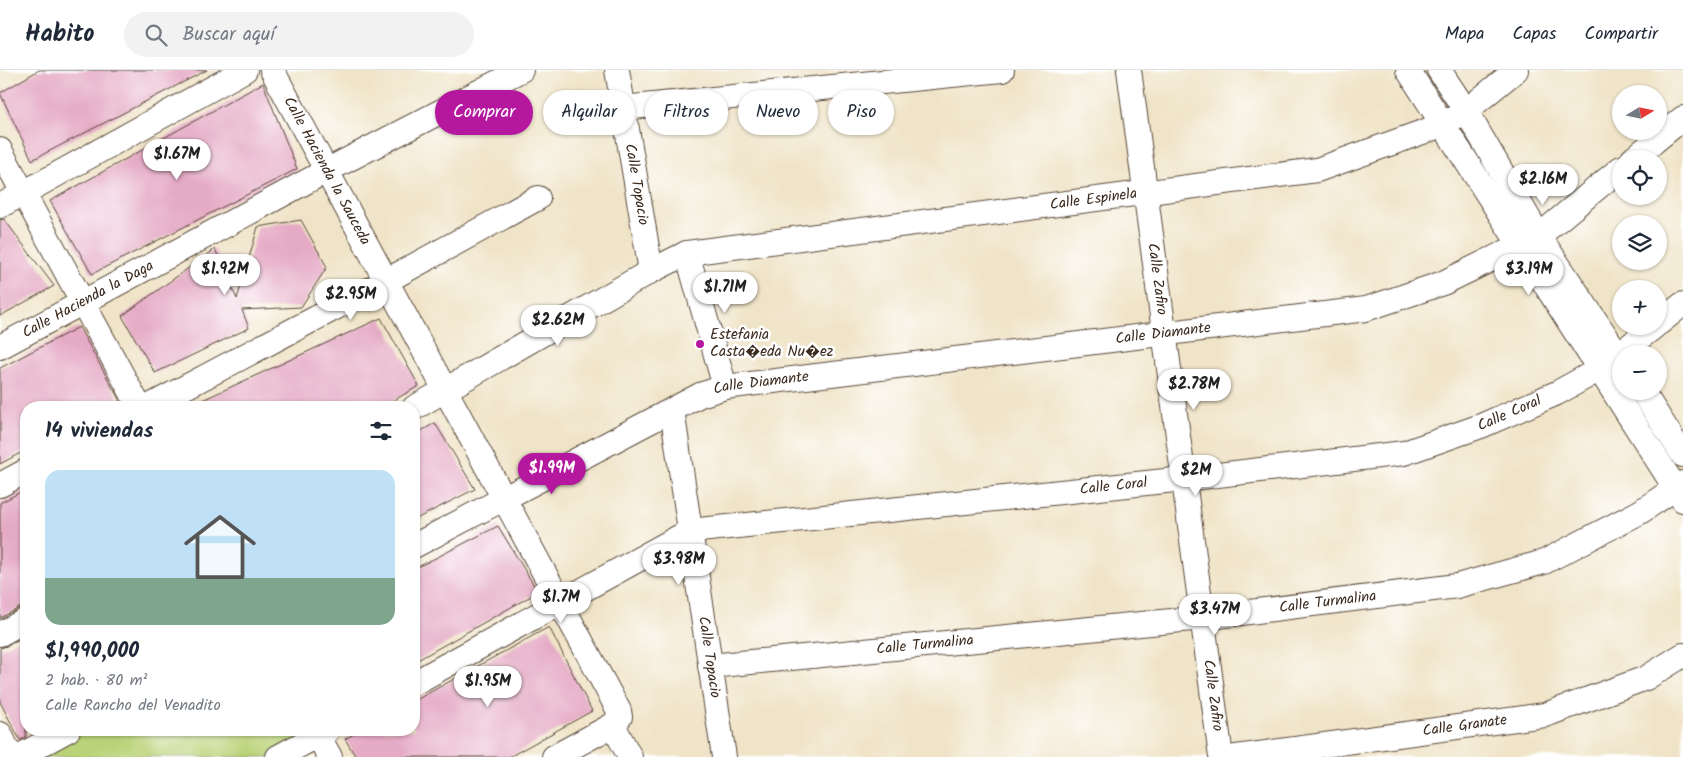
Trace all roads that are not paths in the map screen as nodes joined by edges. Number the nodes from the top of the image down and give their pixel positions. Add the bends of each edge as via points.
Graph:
1 (245, 70) edge
2 (272, 70) edge
3 (521, 70) edge
4 (617, 70) edge
5 (1002, 70) edge
6 (1129, 70) edge
7 (1408, 70) edge
8 (1439, 70) edge
9 (1516, 70) edge
10 (620, 90) edge
11 (635, 107) edge
12 (1466, 111) junction
13 (1683, 118) edge
14 (1442, 125) junction
15 (627, 135) edge
16 (0, 150) edge
17 (1644, 150) edge
18 (326, 171) junction
19 (1612, 175) edge
20 (1146, 193) junction
21 (24, 194) junction
22 (538, 198) dead end
23 (0, 206) edge
24 (1529, 241) junction
25 (686, 253) junction
26 (651, 270) junction
27 (386, 281) junction
28 (83, 303) junction
29 (1683, 304) edge
30 (1667, 317) edge
31 (1164, 334) junction
32 (1645, 335) edge
33 (1634, 345) edge
34 (0, 347) edge
35 (1612, 347) edge
36 (1612, 362) edge
37 (1600, 370) junction
38 (725, 387) junction
39 (445, 391) junction
40 (1648, 400) edge
41 (136, 401) edge
42 (159, 401) edge
43 (420, 405) edge
44 (672, 410) junction
45 (1683, 455) edge
46 (20, 474) edge
47 (1184, 479) junction
48 (0, 485) edge
49 (1680, 491) edge
50 (503, 499) junction
51 (690, 531) junction
52 (420, 543) edge
53 (559, 603) junction
54 (1202, 618) junction
55 (20, 623) edge
56 (0, 634) edge
57 (1683, 655) edge
58 (710, 666) junction
59 (420, 680) edge
60 (616, 724) junction
61 (0, 734) edge
62 (57, 736) edge
63 (313, 736) edge
64 (322, 736) edge
65 (11, 757) edge
66 (18, 757) edge
67 (278, 757) edge
68 (330, 757) edge
69 (554, 757) edge
70 (630, 757) edge
71 (724, 757) edge
72 (1221, 757) edge
73 (1236, 757) edge

1 - 21 street
2 - 18 street, Calle Hacienda la Sauceda
3 - 18 street, Calle Hacienda la Daga
4 - 10 street, Calle Topacio
5 - 11 street
6 - 20 street, Calle Zafiro
7 - 14 street
8 - 12 street
9 - 12 street, Calle Espinela
12 - 14 street, Calle Espinela
12 - 24 street
13 - 17 street
14 - 20 street, Calle Espinela via 1317,170
14 - 24 street
15 - 26 street, Calle Topacio
16 - 21 street
18 - 27 street, Calle Hacienda la Sauceda
18 - 28 street, Calle Hacienda la Daga
19 - 24 street, Calle Diamante
20 - 25 street, Calle Espinela
20 - 31 street, Calle Zafiro
21 - 23 street
21 - 28 street
22 - 27 street
24 - 31 street, Calle Diamante via 1443,283 1366,309
24 - 35 street
24 - 37 street
25 - 26 street, Calle Espinela
25 - 38 street
26 - 39 street, Calle Espinela
27 - 39 street, Calle Hacienda la Sauceda
27 - 42 street
28 - 34 street, Calle Hacienda la Daga
28 - 41 street
29 - 30 street
31 - 38 street, Calle Diamante
31 - 47 street, Calle Zafiro
32 - 33 street, Calle Coral
36 - 37 street, Calle Coral
37 - 47 street, Calle Coral via 1557,393 1481,426 1404,453
37 - 49 street
38 - 44 street, Calle Diamante via 700,395
39 - 43 street, Calle Espinela
39 - 50 street, Calle Hacienda la Sauceda
40 - 45 street
44 - 50 street, Calle Diamante
44 - 51 street, Calle Topacio
46 - 48 street
47 - 51 street, Calle Coral
47 - 54 street, Calle Zafiro
49 - 54 street, Calle Turmalina via 1544,562 1456,586
50 - 52 street, Calle Diamante
50 - 53 street, Calle Hacienda la Sauceda
51 - 53 street
51 - 58 street, Calle Topacio
53 - 59 street
53 - 60 street, Calle Hacienda la Sauceda via 619,711 620,718
54 - 58 street, Calle Turmalina
54 - 72 street, Calle Zafiro
55 - 56 street
57 - 73 street, Calle Granate via 1646,678 1545,714
58 - 71 street, Calle Topacio
60 - 69 street
60 - 70 street, Calle Hacienda la Sauceda
61 - 65 street
62 - 66 street
63 - 67 street
64 - 68 street

